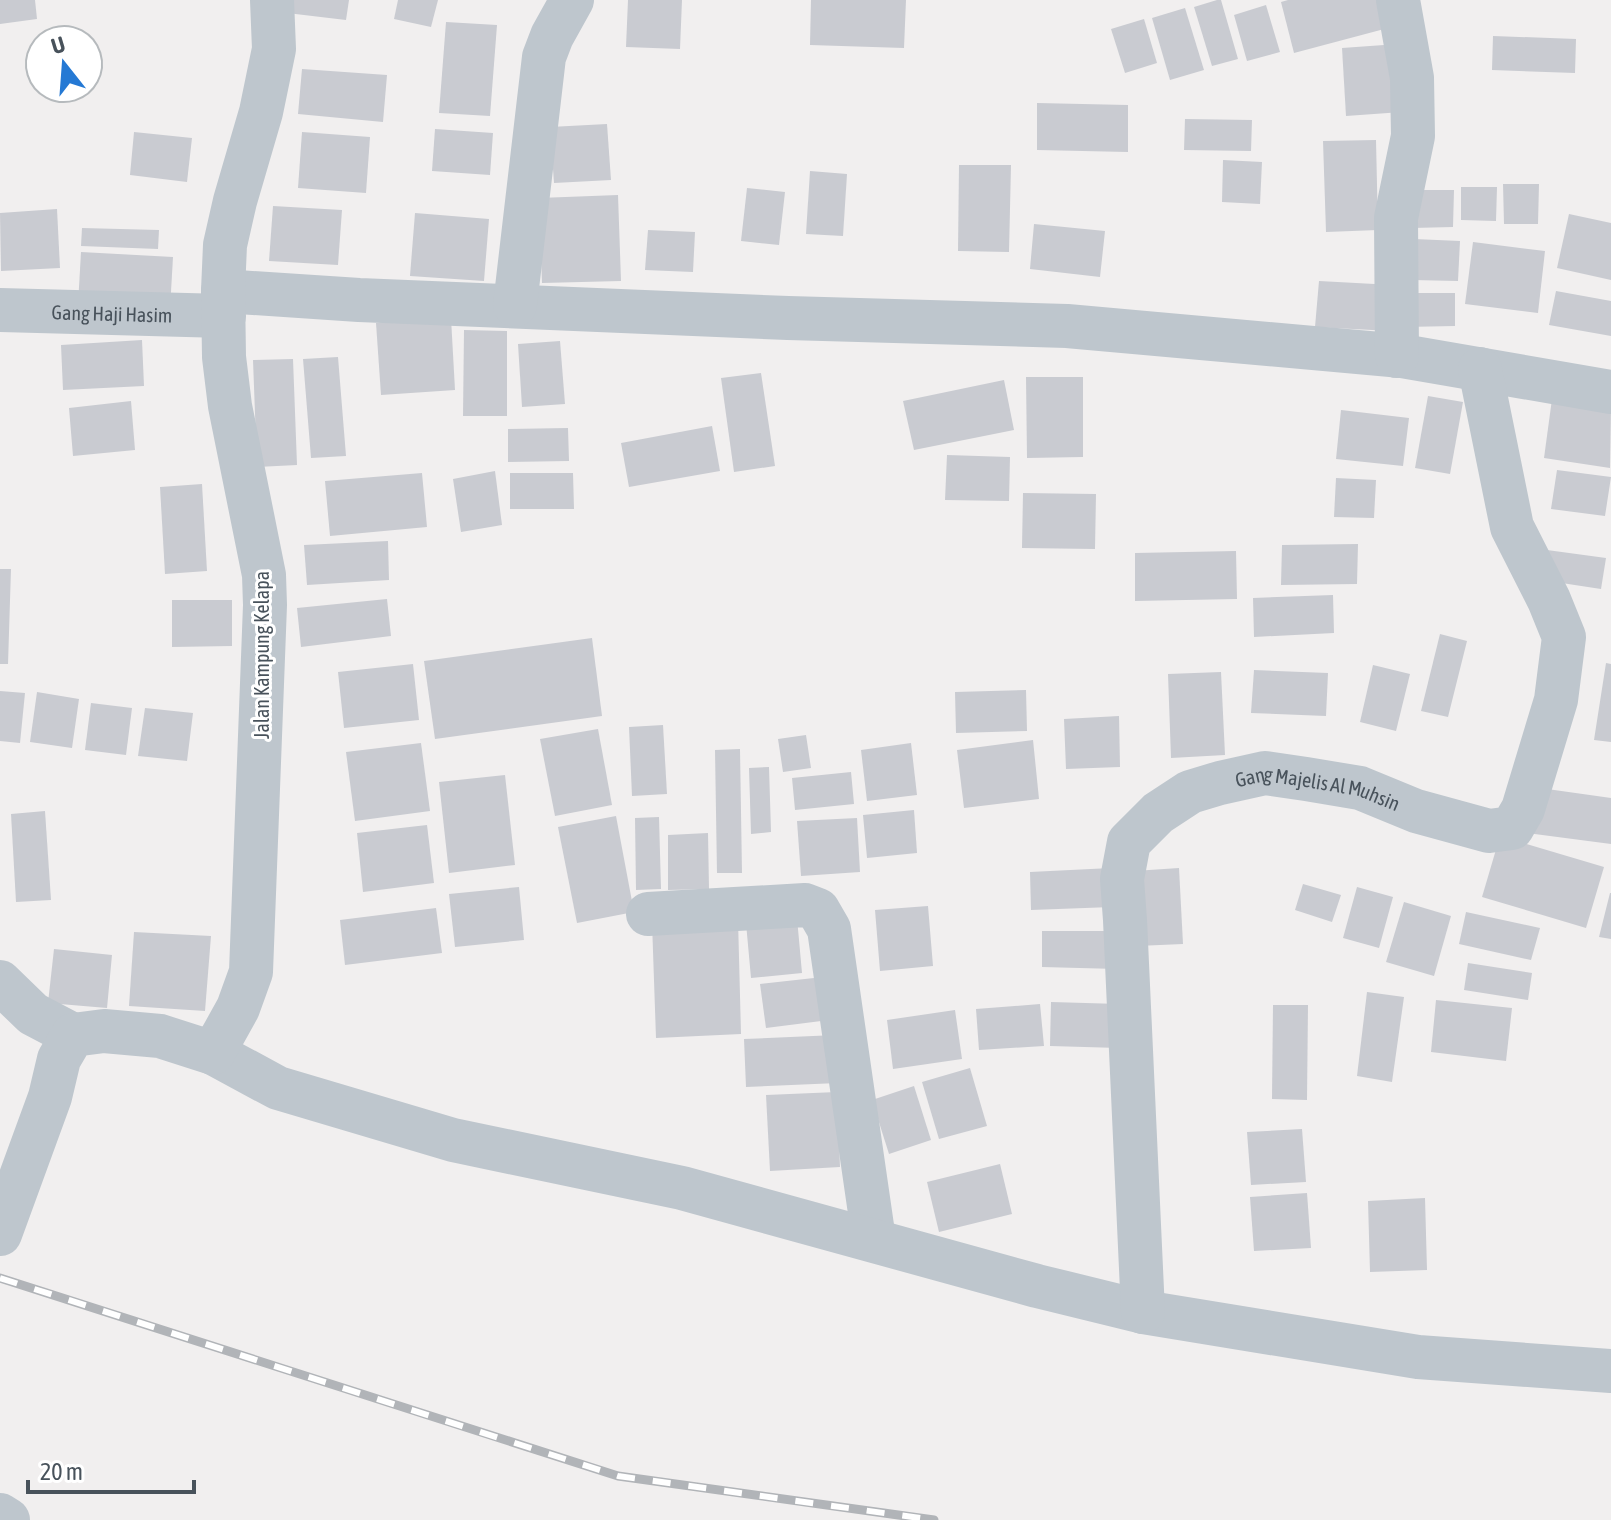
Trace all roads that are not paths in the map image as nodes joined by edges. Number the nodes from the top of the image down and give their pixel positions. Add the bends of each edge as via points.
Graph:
1 (272, 0) edge
2 (572, 0) edge
3 (1398, 0) edge
4 (223, 303) junction
5 (515, 305) junction
6 (0, 310) edge
7 (1397, 356) junction
8 (1480, 369) junction
9 (1611, 392) edge
10 (648, 914) dead end
11 (1, 980) edge
12 (73, 1035) junction
13 (213, 1053) junction
14 (0, 1234) edge
15 (874, 1240) junction
16 (1143, 1312) junction
17 (1611, 1371) edge
18 (0, 1515) edge
19 (8, 1520) edge

1 - 4 street, Jalan Kampung Kelapa via 274,49 225,245
2 - 5 street via 544,57
3 - 7 street via 1412,78 1413,136 1396,218
4 - 5 street, Gang Haji Hasim
4 - 6 street, Gang Haji Hasim
4 - 13 street, Jalan Kampung Kelapa via 230,406 264,575 265,605 251,972
5 - 7 street, Gang Haji Hasim via 1067,326
7 - 8 street, Gang Haji Hasim
8 - 9 street, Gang Haji Hasim
8 - 16 street, Gang Majelis Al Muhsin via 1512,527 1564,637 1556,700 1523,809 1512,828 1489,831 1416,811 1360,788 1265,773 1190,792 1158,813 1129,842 1122,879
10 - 15 street via 805,905 818,910 829,929
11 - 12 street via 33,1014
12 - 13 street via 104,1031 160,1036
12 - 14 street via 59,1059
13 - 15 street via 278,1088 453,1140 682,1188
15 - 16 street
16 - 17 street via 1418,1357
18 - 19 street

